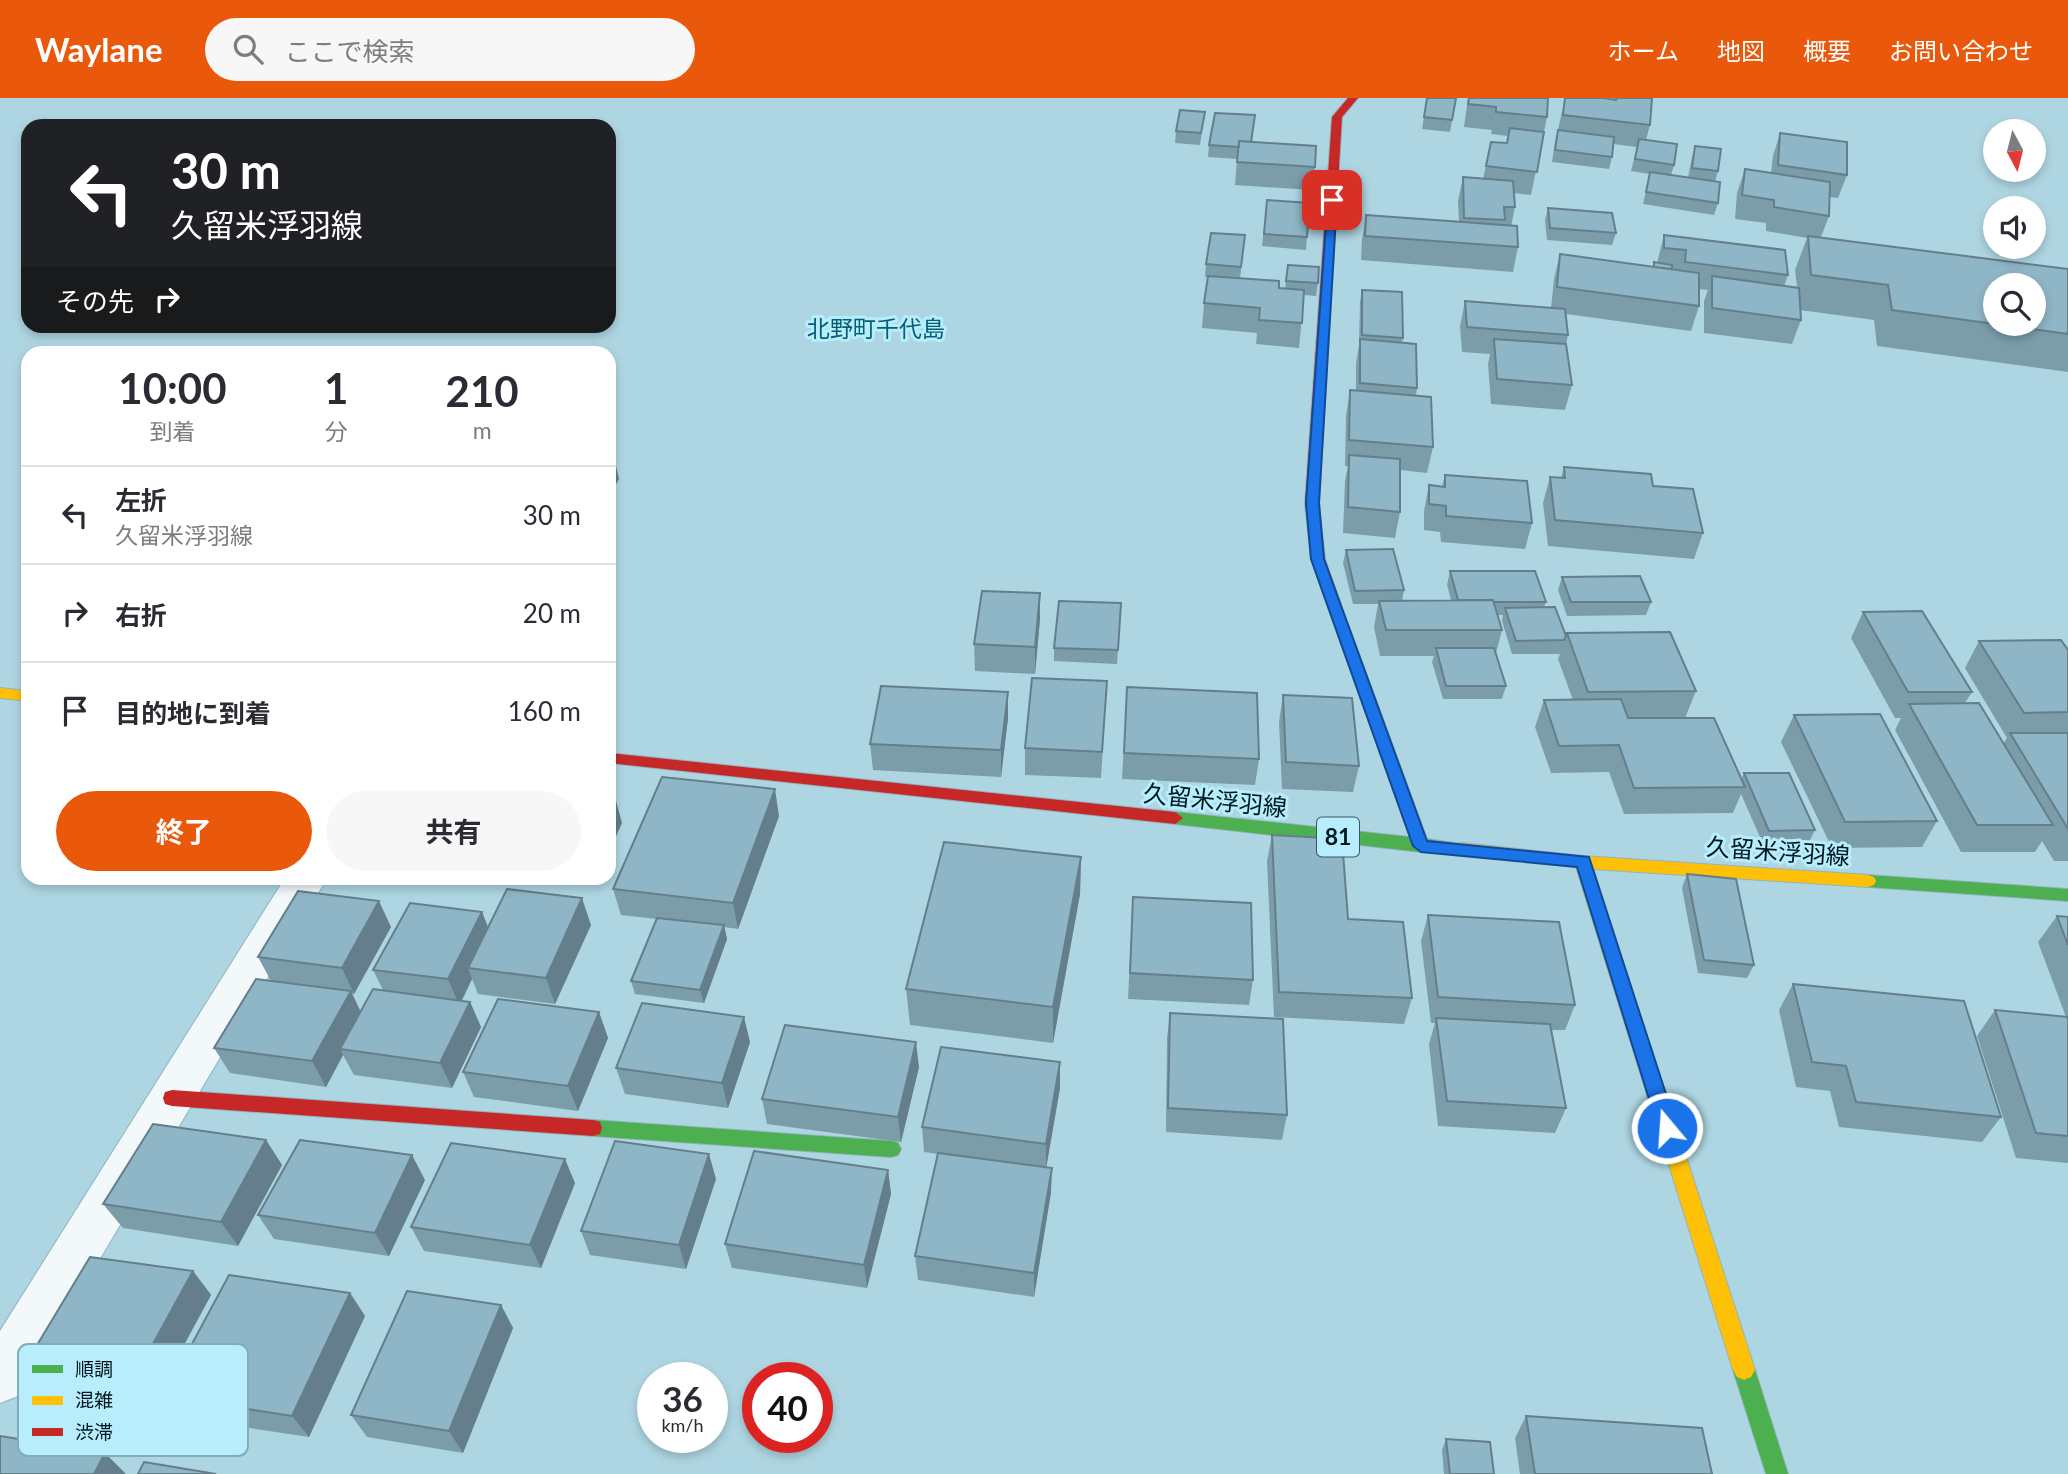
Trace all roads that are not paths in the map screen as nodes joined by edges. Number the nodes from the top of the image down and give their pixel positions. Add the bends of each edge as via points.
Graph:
1 (1353, 98) edge
2 (0, 693) edge
3 (21, 695) edge
4 (616, 759) edge
5 (1421, 846) junction
6 (1583, 862) junction
7 (303, 885) edge
8 (2068, 895) edge
9 (172, 1098) junction
10 (891, 1149) dead end
11 (21, 1344) edge
12 (18, 1349) edge
13 (0, 1378) edge
14 (1777, 1474) edge

1 - 5 street via 1337,117 1312,503 1318,559
2 - 3 street
4 - 5 street, 久留米浮羽線 / 81
5 - 6 street, 久留米浮羽線 / 81
6 - 8 street, 久留米浮羽線 / 81
6 - 14 street
7 - 9 street
9 - 10 street
9 - 11 street
12 - 13 street

